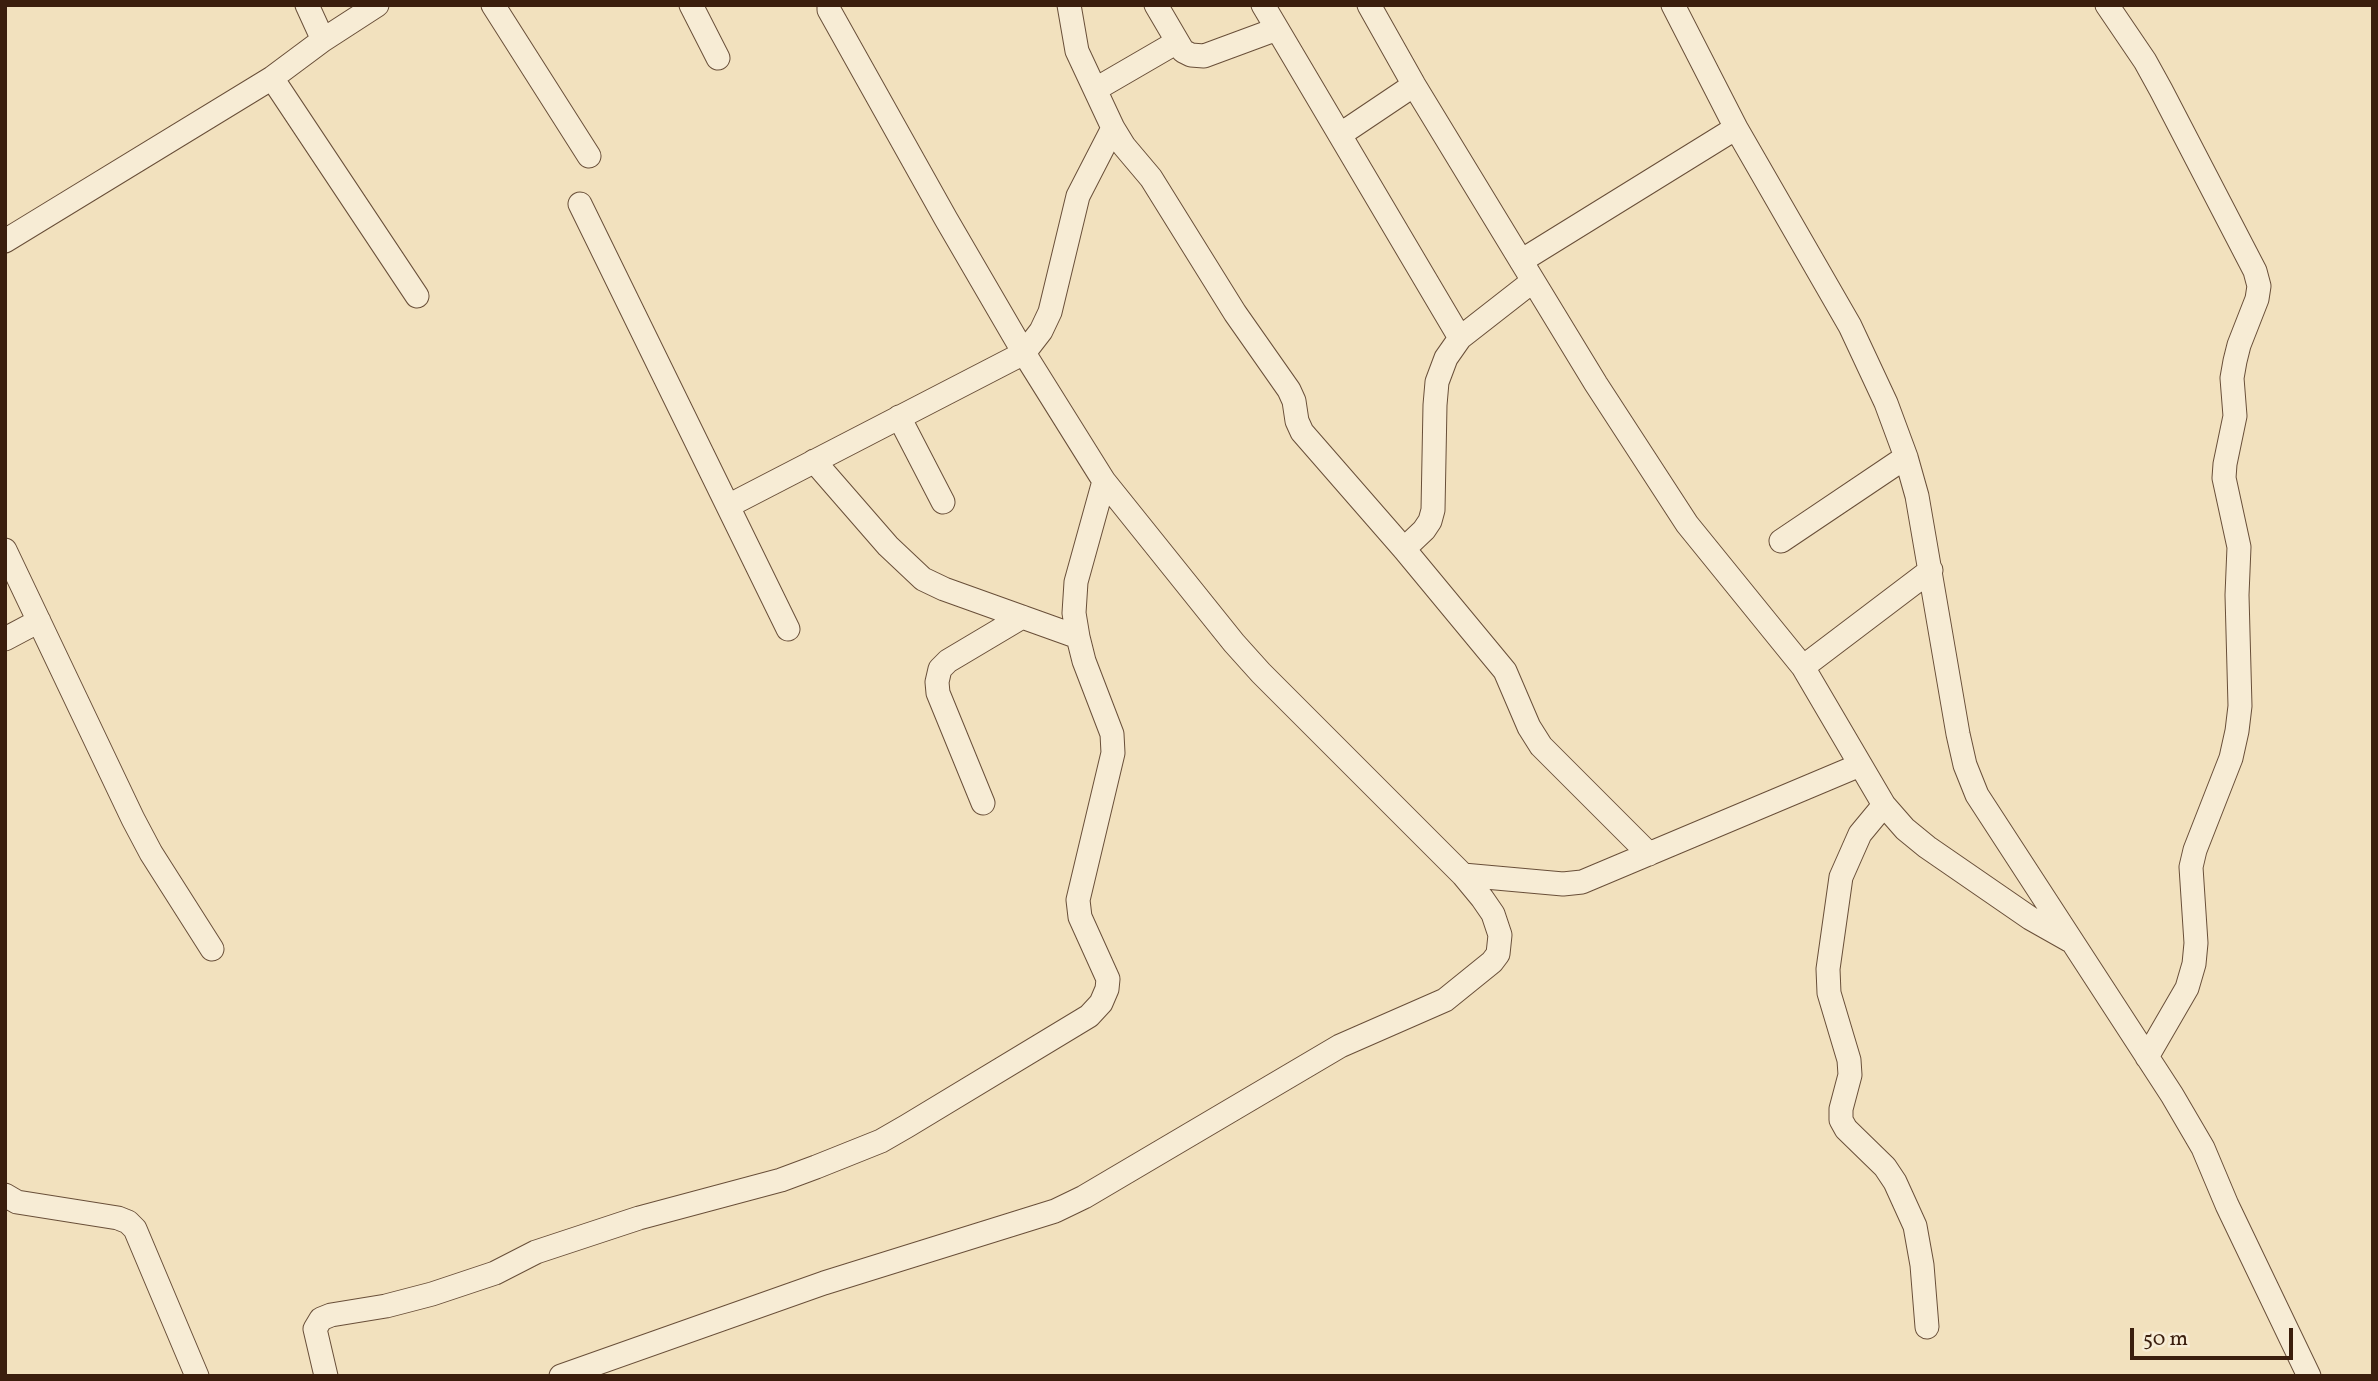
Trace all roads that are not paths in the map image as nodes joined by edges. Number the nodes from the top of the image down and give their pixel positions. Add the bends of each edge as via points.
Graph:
1 (307, 5) edge
2 (377, 5) edge
3 (493, 5) edge
4 (691, 5) edge
5 (829, 5) edge
6 (1069, 5) edge
7 (1156, 5) edge
8 (1263, 5) edge
9 (1368, 5) edge
10 (1673, 5) edge
11 (2107, 5) edge
12 (1277, 29) junction
13 (323, 40) junction
14 (1177, 42) junction
15 (718, 58) dead end
16 (272, 78) junction
17 (1414, 85) junction
18 (1096, 89) junction
19 (1113, 128) junction
20 (1736, 128) junction
21 (1341, 134) junction
22 (589, 156) dead end
23 (580, 204) dead end
24 (5, 241) edge
25 (1527, 271) junction
26 (417, 296) dead end
27 (1460, 338) junction
28 (1024, 353) junction
29 (900, 417) junction
30 (1906, 457) junction
31 (814, 461) junction
32 (1104, 481) junction
33 (943, 502) dead end
34 (728, 506) junction
35 (1781, 541) dead end
36 (1404, 549) junction
37 (5, 550) edge
38 (1931, 570) junction
39 (1022, 617) junction
40 (39, 621) junction
41 (788, 629) dead end
42 (1077, 637) junction
43 (5, 639) edge
44 (1803, 667) junction
45 (1860, 765) junction
46 (984, 803) dead end
47 (1884, 805) junction
48 (1649, 855) junction
49 (1463, 875) junction
50 (2072, 942) junction
51 (212, 949) dead end
52 (2147, 1057) junction
53 (5, 1195) edge
54 (1927, 1327) dead end
55 (197, 1376) edge
56 (326, 1376) edge
57 (561, 1376) edge
58 (2309, 1376) edge

1 - 13 street
2 - 13 street
3 - 22 street
4 - 15 street
5 - 28 street
6 - 18 street via 1077,51
7 - 14 street
8 - 12 street
9 - 17 street
10 - 20 street
11 - 52 street via 2161,90 2259,286 2235,361 2235,416 2224,478 2239,547 2237,731 2191,867 2194,964 2187,988
12 - 14 street via 1204,56 1183,51
12 - 21 street
13 - 16 street
14 - 18 street
16 - 24 street
16 - 26 street
17 - 21 street
17 - 25 street
18 - 19 street
19 - 28 street via 1078,196 1050,312
19 - 36 street via 1152,178 1235,313 1289,390 1303,432
20 - 25 street
20 - 30 street via 1850,326
21 - 27 street
23 - 34 street
25 - 27 street
25 - 44 street via 1687,524
27 - 36 street via 1437,382 1433,510 1424,530
28 - 29 street
28 - 32 street
29 - 31 street
29 - 33 street
30 - 35 street
30 - 38 street
31 - 34 street
31 - 39 street via 923,579
32 - 42 street via 1076,582
32 - 49 street via 1261,673
34 - 41 street
36 - 48 street via 1505,671 1541,746
37 - 40 street
38 - 44 street
38 - 50 street via 1965,765 1977,795
39 - 42 street
39 - 46 street via 948,661 937,682
40 - 43 street
40 - 51 street via 133,819
42 - 56 street via 1112,734 1113,753 1078,900 1080,917 1108,979 1101,1003 1089,1016 881,1141 816,1167 536,1252 495,1273 432,1294 321,1319 315,1329
44 - 45 street
45 - 47 street
45 - 48 street
47 - 50 street via 1927,847
47 - 54 street via 1860,834 1842,877 1828,969 1829,993 1849,1060 1842,1120 1885,1167 1915,1226
48 - 49 street via 1573,883
49 - 57 street via 1493,914 1500,935 1498,954 1445,1000 1340,1046 1055,1211 824,1283
50 - 52 street
52 - 58 street via 2203,1148
53 - 55 street via 17,1202 128,1222 135,1229

